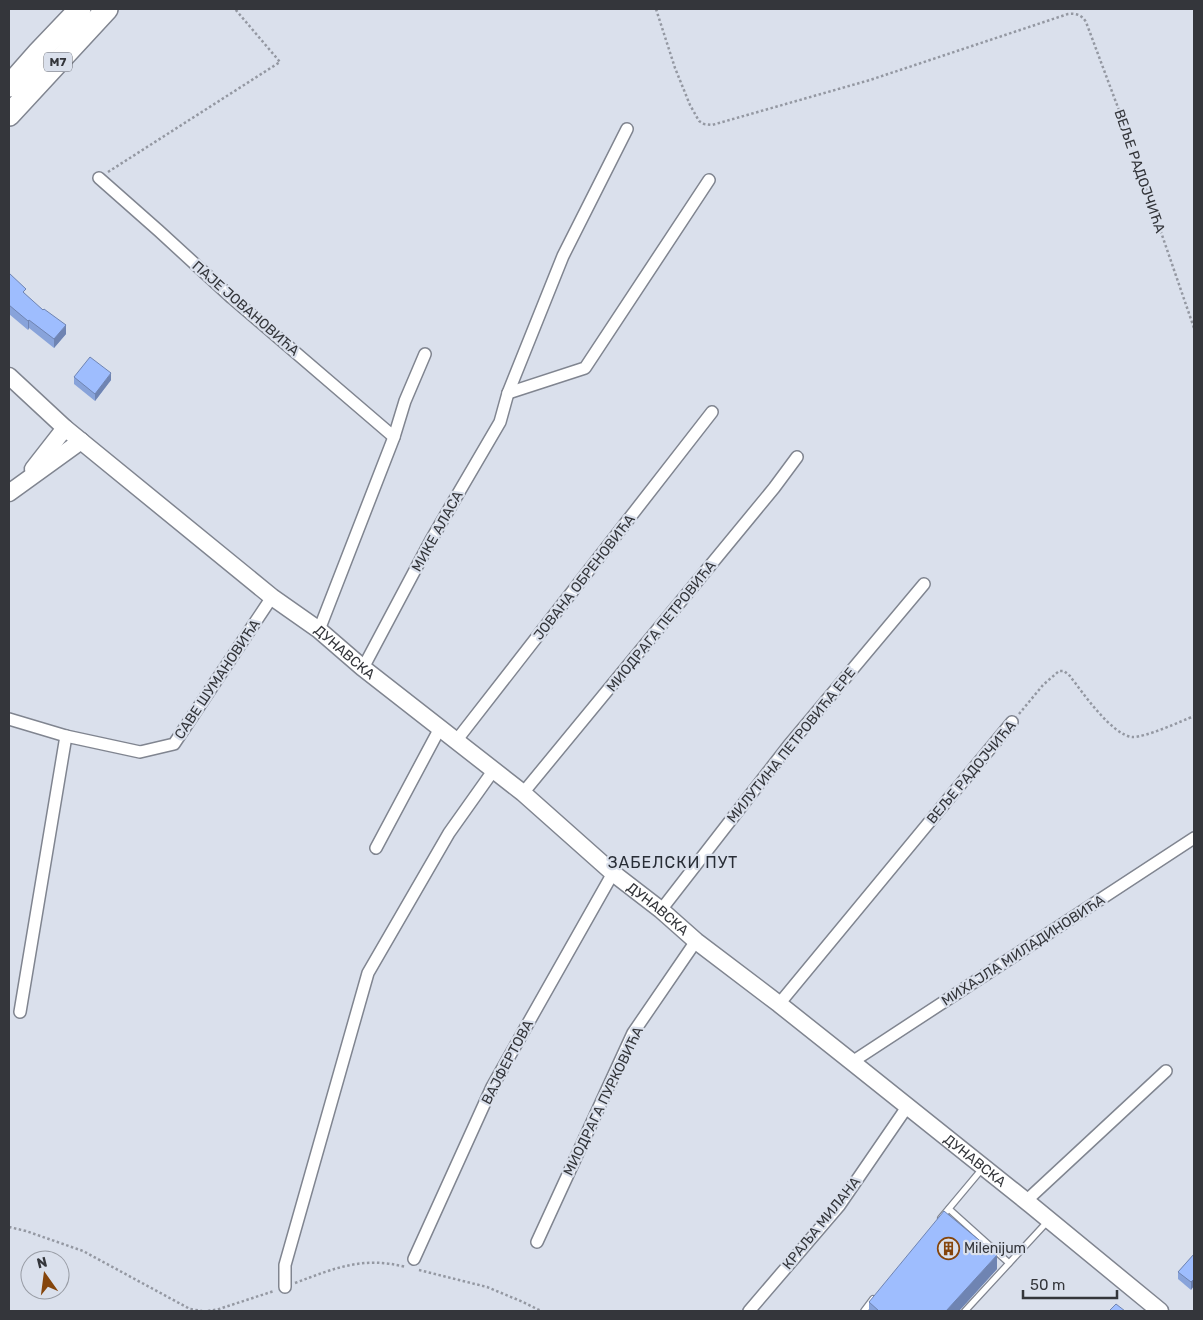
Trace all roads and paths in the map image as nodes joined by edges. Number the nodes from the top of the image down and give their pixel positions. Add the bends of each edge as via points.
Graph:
1 (80, 9) edge
2 (107, 9) edge
3 (235, 9) edge
4 (656, 9) edge
5 (9, 86) edge
6 (9, 115) edge
7 (627, 129) dead end
8 (99, 178) joint
9 (709, 180) dead end
10 (1194, 328) edge
11 (425, 354) dead end
12 (9, 376) edge
13 (508, 393) junction
14 (712, 412) dead end
15 (65, 428) junction
16 (394, 436) junction
17 (81, 440) junction
18 (797, 457) dead end
19 (14, 490) edge
20 (924, 584) dead end
21 (272, 597) junction
22 (319, 630) junction
23 (363, 668) junction
24 (1194, 716) edge
25 (9, 720) edge
26 (1012, 722) joint
27 (440, 728) junction
28 (66, 736) junction
29 (456, 741) junction
30 (493, 771) junction
31 (523, 794) junction
32 (1194, 838) edge
33 (376, 848) dead end
34 (613, 873) junction
35 (661, 910) junction
36 (696, 941) junction
37 (779, 1004) junction
38 (20, 1012) dead end
39 (852, 1062) junction
40 (1166, 1071) dead end
41 (907, 1107) junction
42 (984, 1168) junction
43 (1026, 1201) junction
44 (949, 1209) junction
45 (1049, 1220) junction
46 (937, 1224) edge
47 (9, 1227) edge
48 (537, 1242) dead end
49 (1009, 1263) junction
50 (412, 1265) junction
51 (285, 1287) junction
52 (876, 1296) edge
53 (202, 1311) edge
54 (208, 1311) edge
55 (541, 1311) edge
56 (749, 1311) edge
57 (864, 1311) edge
58 (965, 1311) edge
59 (1160, 1311) edge

1 - 5 highway, M7
2 - 6 highway, M7
3 - 8 path via 280,62
4 - 10 path, ВЕЉЕ РАДОЈЧИЋА via 690,105 699,121 712,125 870,80 1068,14 1081,16 1120,113
7 - 13 street, МИКЕ АЛАСА via 562,256
8 - 16 street, ПАЈЕ ЈОВАНОВИЋА via 232,298
9 - 13 street via 585,368
11 - 16 street
12 - 15 street, ДУНАВСКА
13 - 23 street, МИКЕ АЛАСА via 500,422
14 - 29 street, ЈОВАНА ОБРЕНОВИЋА
15 - 17 street, ДУНАВСКА
15 - 19 street
16 - 22 street
17 - 19 street
17 - 21 street, ДУНАВСКА
18 - 31 street, МИОДРАГА ПЕТРОВИЋА
20 - 35 street, МИЛУТИНА ПЕТРОВИЋА ЕРЕ via 789,744
21 - 22 street, ДУНАВСКА
21 - 28 street, САВЕ ШУМАНОВИЋА via 174,744 140,752
22 - 23 street, ДУНАВСКА
23 - 27 street, ДУНАВСКА
24 - 26 path, ВЕЉЕ РАДОЈЧИЋА via 1143,735 1122,734 1070,676 1059,671
25 - 28 street, САВЕ ШУМАНОВИЋА
26 - 37 street, ВЕЉЕ РАДОЈЧИЋА
27 - 29 street, ДУНАВСКА
27 - 33 street
28 - 38 street
29 - 30 street, ДУНАВСКА
30 - 31 street, ДУНАВСКА
30 - 51 street via 449,833 368,973 285,1265
31 - 34 street, ДУНАВСКА
32 - 39 street, МИХАЈЛА МИЛАДИНОВИЋА
34 - 35 street, ДУНАВСКА
34 - 50 street, ВАЈФЕРТОВА via 492,1087
35 - 36 street, ДУНАВСКА
36 - 37 street, ДУНАВСКА
36 - 48 street, МИОДРАГА ПУРКОВИЋА via 634,1033
37 - 39 street, ДУНАВСКА
39 - 41 street, ДУНАВСКА
40 - 43 street
41 - 42 street, ДУНАВСКА
41 - 56 street, КРАЉА МИЛАНА via 839,1206
42 - 43 street, ДУНАВСКА
42 - 44 lane
43 - 45 street, ДУНАВСКА
44 - 46 lane
44 - 49 lane
45 - 49 lane
45 - 59 street, ДУНАВСКА
47 - 53 path via 83,1251 190,1309
49 - 58 lane
50 - 51 path via 361,1263 331,1269
50 - 55 path via 487,1287
51 - 54 path
52 - 57 lane

